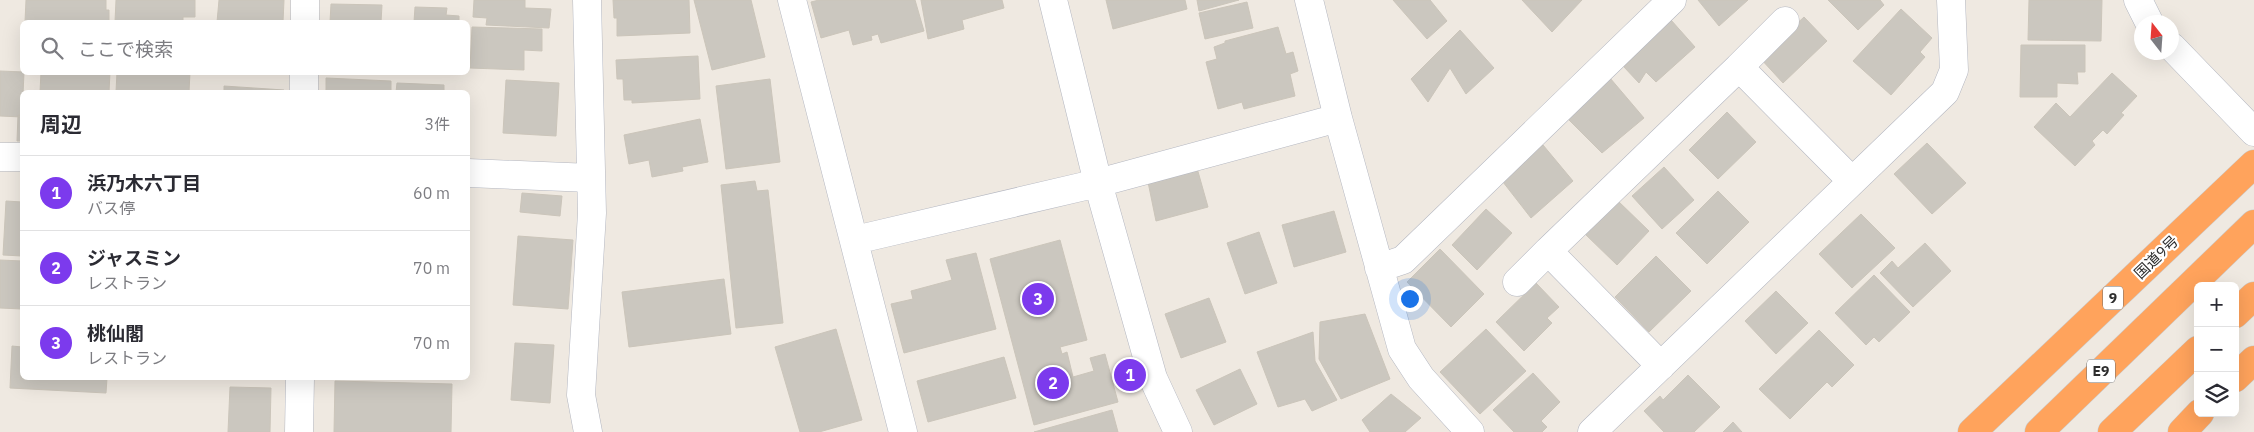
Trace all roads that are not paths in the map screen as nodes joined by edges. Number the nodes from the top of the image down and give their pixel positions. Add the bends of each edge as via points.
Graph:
1 (305, 0) edge
2 (587, 0) edge
3 (792, 0) edge
4 (1053, 0) edge
5 (1309, 0) edge
6 (1672, 0) edge
7 (1951, 0) edge
8 (2138, 0) edge
9 (2146, 15) edge
10 (304, 20) edge
11 (1785, 21) dead end
12 (2179, 54) edge
13 (1739, 66) junction
14 (304, 75) edge
15 (304, 90) edge
16 (1338, 118) junction
17 (2254, 132) edge
18 (0, 157) edge
19 (20, 157) edge
20 (2254, 164) edge
21 (470, 173) edge
22 (591, 178) junction
23 (1852, 181) junction
24 (1098, 183) junction
25 (2254, 224) edge
26 (855, 240) junction
27 (1548, 251) junction
28 (1379, 268) junction
29 (1517, 282) dead end
30 (2254, 296) edge
31 (2239, 310) edge
32 (2194, 353) edge
33 (2254, 360) edge
34 (1661, 366) junction
35 (2239, 374) edge
36 (300, 380) edge
37 (2196, 417) edge
38 (299, 432) edge
39 (588, 432) edge
40 (903, 432) edge
41 (1178, 432) edge
42 (1470, 432) edge
43 (1592, 432) edge
44 (1972, 432) edge
45 (2039, 432) edge
46 (2112, 432) edge
47 (2182, 432) edge

1 - 10 street
2 - 22 street
3 - 26 street
4 - 24 street
5 - 16 street
6 - 28 street via 1403,260
7 - 23 street via 1954,70 1945,92
8 - 9 street
11 - 13 street
12 - 17 street
13 - 23 street
13 - 27 street
14 - 15 street
16 - 24 street
16 - 28 street
18 - 19 street
20 - 44 highway, 国道9号 / 9
21 - 22 street
22 - 39 street via 592,213 581,395
23 - 34 street
24 - 26 street
24 - 41 street via 1153,378
25 - 45 highway, E9
26 - 40 street
27 - 29 street
27 - 34 street
28 - 42 street via 1402,349 1421,378
30 - 31 highway
32 - 46 highway
33 - 35 highway
34 - 43 street
36 - 38 street
37 - 47 highway

